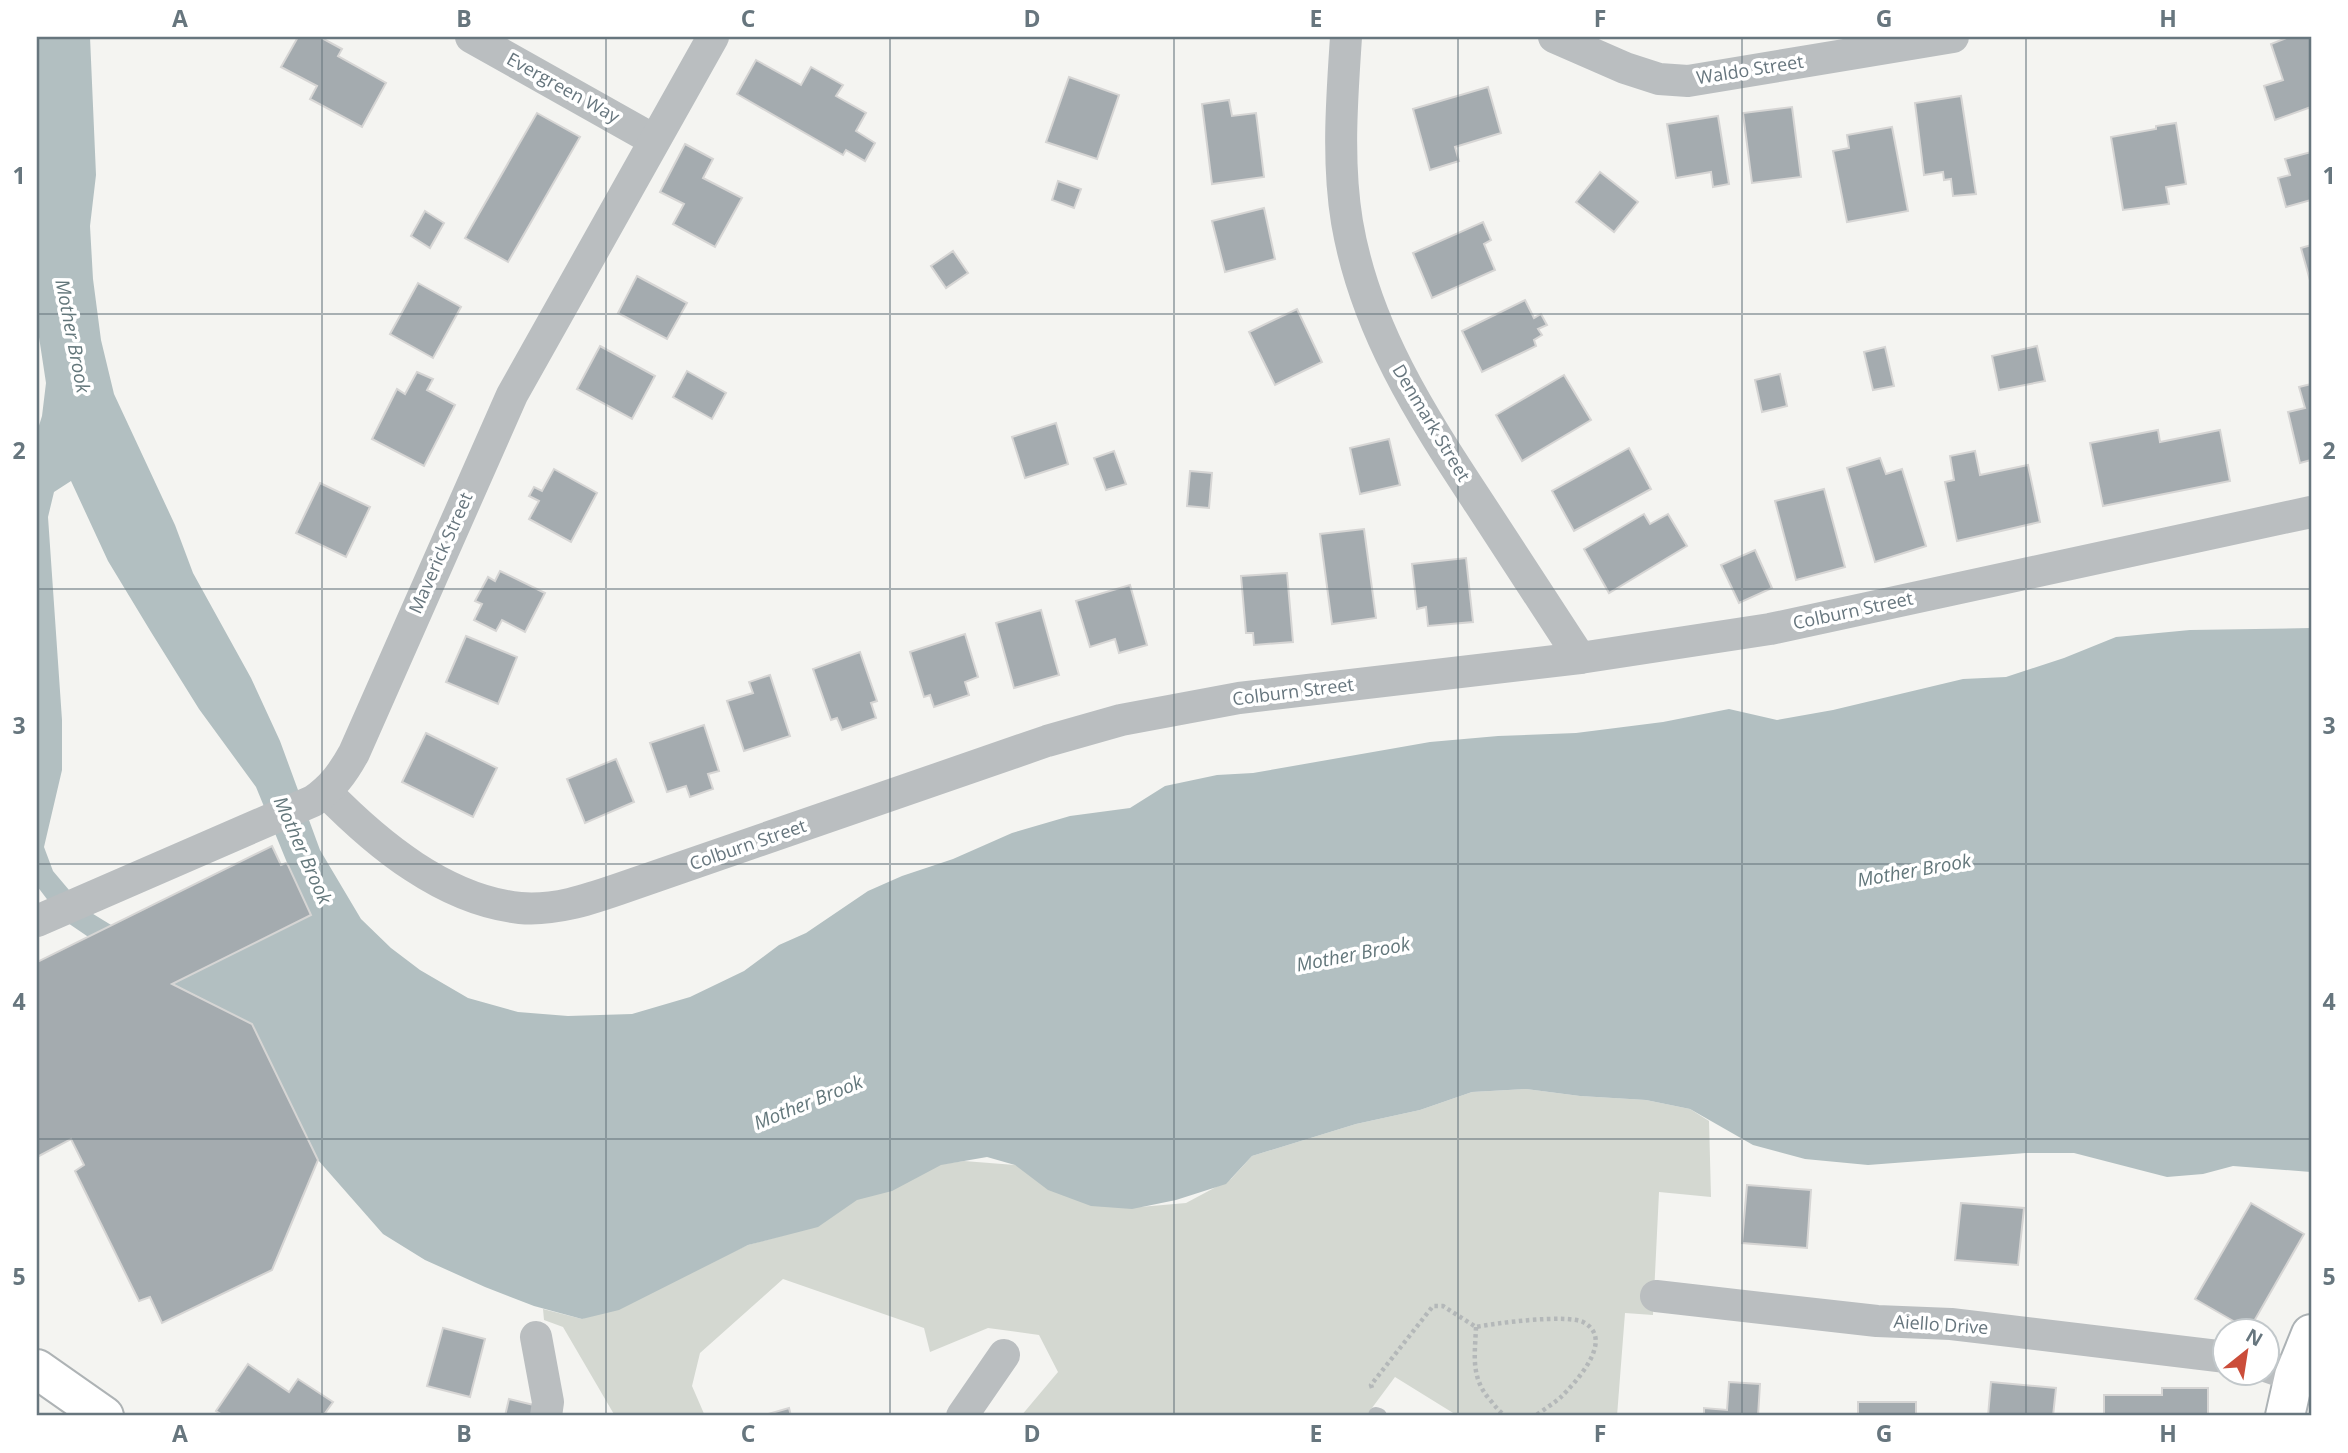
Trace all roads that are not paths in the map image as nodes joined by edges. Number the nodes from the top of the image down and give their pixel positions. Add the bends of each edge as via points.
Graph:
1 (471, 37) edge
2 (713, 37) edge
3 (1346, 37) edge
4 (1554, 37) edge
5 (1953, 37) edge
6 (1591, 45) edge
7 (654, 140) junction
8 (2311, 512) edge
9 (1580, 658) junction
10 (319, 796) junction
11 (41, 919) edge
12 (1656, 1296) dead end
13 (2311, 1334) edge
14 (536, 1337) dead end
15 (1004, 1355) dead end
16 (2212, 1355) edge
17 (37, 1369) edge
18 (2291, 1375) edge
19 (104, 1416) edge
20 (547, 1416) edge
21 (962, 1416) edge
22 (2285, 1416) edge

1 - 7 street, Evergreen Way
2 - 7 street, Maverick Street
3 - 9 street, Denmark Street via 1341,121 1347,222 1377,324 1432,431
4 - 6 street, Waldo Street
5 - 6 street, Waldo Street via 1688,81 1660,79 1625,68
7 - 10 street, Maverick Street via 512,395 354,753 337,781
8 - 9 street, Colburn Street via 1782,626
9 - 10 street, Colburn Street via 1239,698 1121,720 1047,741 592,899 543,908 499,904 453,888
10 - 11 street, Maverick Street
12 - 16 street, Aiello Drive via 1877,1321 1951,1324
13 - 18 main road
14 - 20 street
15 - 21 street
17 - 19 main road
18 - 22 main road

